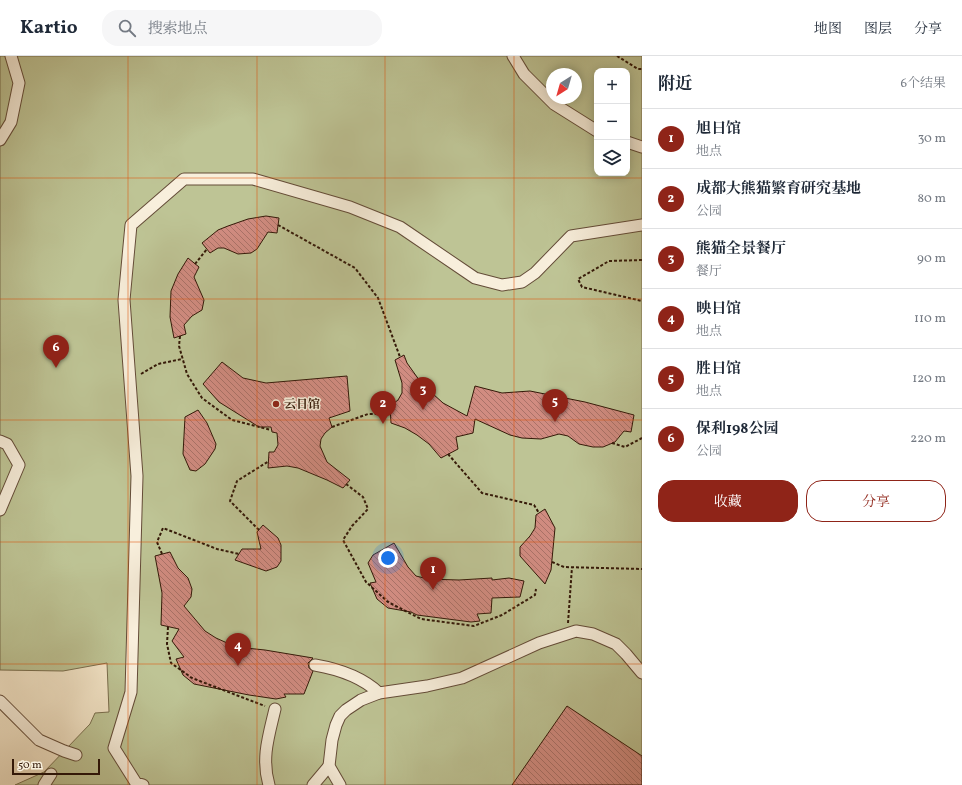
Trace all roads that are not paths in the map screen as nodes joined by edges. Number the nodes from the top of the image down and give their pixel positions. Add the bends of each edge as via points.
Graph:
1 (11, 56) edge
2 (513, 56) edge
3 (594, 129) edge
4 (0, 140) edge
5 (630, 143) edge
6 (642, 148) edge
7 (642, 225) edge
8 (0, 441) edge
9 (0, 510) edge
10 (315, 665) dead end
11 (642, 673) edge
12 (379, 693) junction
13 (0, 701) edge
14 (275, 709) road end
15 (76, 755) dead end
16 (330, 766) junction
17 (51, 774) dead end
18 (44, 785) edge
19 (142, 785) edge
20 (269, 785) edge
21 (313, 785) edge
22 (340, 785) edge

1 - 4 street via 19,83 11,122
2 - 3 street via 524,74 554,104
5 - 6 street
7 - 19 street via 572,236 522,282 502,286 475,278 400,227 350,207 253,179 184,179 130,224 124,300 137,476 131,692 114,748 136,783
8 - 9 street via 7,444 19,465
10 - 12 street via 329,667 357,678
11 - 12 street via 616,644 593,634 576,631 539,643 462,678
12 - 16 street via 353,704 340,716 332,740
13 - 15 street via 40,740
14 - 20 street via 266,752 265,766
16 - 21 street
16 - 22 street
17 - 18 street

